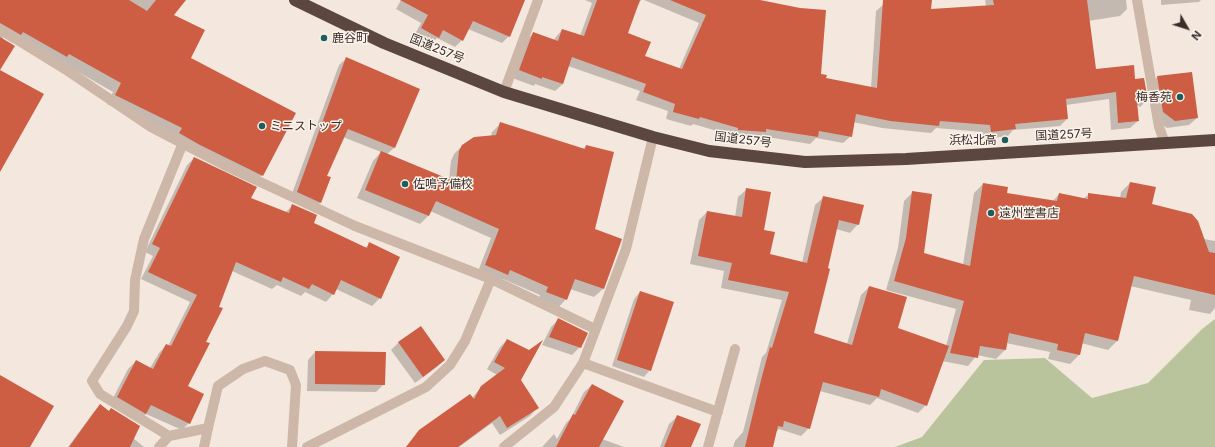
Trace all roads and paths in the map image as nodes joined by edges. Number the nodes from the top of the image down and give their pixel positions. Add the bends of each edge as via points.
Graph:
1 (295, 0) edge
2 (538, 0) edge
3 (1137, 0) edge
4 (0, 29) edge
5 (504, 92) junction
6 (653, 137) junction
7 (1215, 140) edge
8 (183, 143) junction
9 (1165, 143) junction
10 (491, 279) junction
11 (595, 329) junction
12 (735, 349) dead end
13 (583, 363) junction
14 (718, 412) junction
15 (208, 428) junction
16 (169, 436) junction
17 (159, 447) edge
18 (204, 447) edge
19 (292, 447) edge
20 (307, 447) edge
21 (504, 447) edge
22 (708, 447) edge

1 - 5 highway, 国道257号 via 384,43
2 - 5 street
3 - 9 street via 1158,127
4 - 8 street via 151,127
5 - 6 highway, 国道257号
6 - 9 highway, 国道257号 via 709,150 805,162
6 - 11 street via 626,249
7 - 9 highway, 国道257号
8 - 10 street via 228,167 355,226
8 - 16 street via 144,239 135,280 134,311 92,382 100,394
10 - 11 street
10 - 20 street via 465,340 450,365 426,386
11 - 13 street
12 - 14 street
13 - 14 street
13 - 21 street via 554,407
14 - 22 street
15 - 16 street
15 - 18 street
15 - 19 street via 218,386 243,369 265,361 290,370 296,385
16 - 17 street

